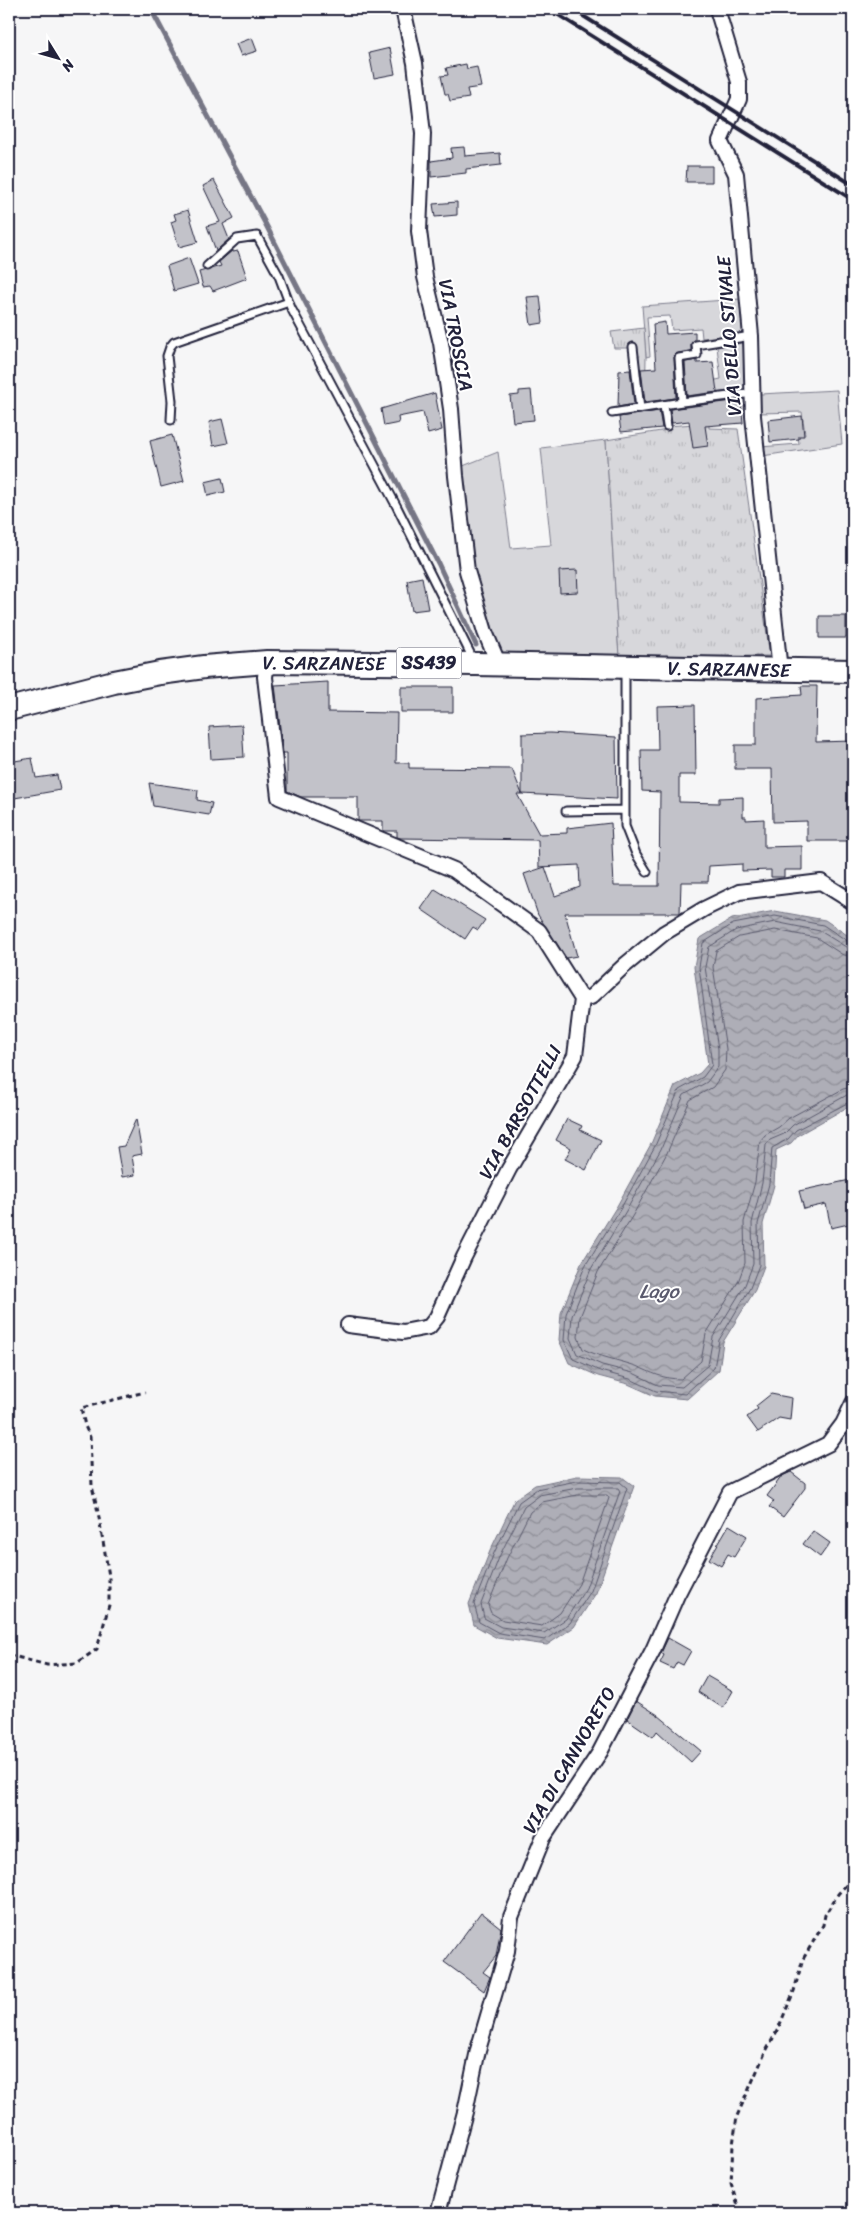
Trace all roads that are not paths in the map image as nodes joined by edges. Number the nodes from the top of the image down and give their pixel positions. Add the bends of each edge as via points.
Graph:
1 (403, 9) edge
2 (717, 9) edge
3 (207, 266) dead end
4 (289, 302) junction
5 (751, 336) junction
6 (633, 347) dead end
7 (754, 393) junction
8 (682, 402) junction
9 (664, 406) junction
10 (640, 409) junction
11 (612, 413) dead end
12 (171, 420) dead end
13 (667, 426) dead end
14 (267, 662) junction
15 (476, 664) junction
16 (499, 665) junction
17 (625, 667) junction
18 (780, 671) junction
19 (853, 671) edge
20 (9, 709) edge
21 (623, 810) junction
22 (566, 811) dead end
23 (647, 872) dead end
24 (853, 902) edge
25 (582, 999) junction
26 (348, 1325) dead end
27 (853, 1403) edge
28 (438, 2213) edge

1 - 16 street, VIA TROSCIA via 415,63 423,134 419,231 451,409 467,571 485,632
2 - 5 street, VIA DELLO STIVALE via 738,82 739,99 720,141 736,174
3 - 4 lane via 237,239 257,236
4 - 12 lane via 174,342 167,356
4 - 15 lane
5 - 7 street, VIA DELLO STIVALE
5 - 8 lane via 696,345 697,355 679,358
6 - 10 lane
7 - 8 lane
7 - 18 street, VIA DELLO STIVALE via 753,416
8 - 9 lane
9 - 10 lane
9 - 13 lane
10 - 11 lane
14 - 15 main road, V. SARZANESE / SS439
14 - 20 main road, V. SARZANESE / SS439 via 160,673
14 - 25 street via 279,797 454,870 539,931
15 - 16 main road, V. SARZANESE / SS439
16 - 17 main road, V. SARZANESE / SS439
17 - 18 main road, V. SARZANESE / SS439
17 - 21 lane
18 - 19 main road, V. SARZANESE / SS439
21 - 22 lane
21 - 23 lane via 625,826
24 - 25 street via 822,882 739,892 664,933 591,997
25 - 26 street, VIA BARSOTTELLI via 576,1056 509,1169 437,1318 429,1327 403,1332
27 - 28 street, VIA DI CANNORETO via 828,1444 730,1492 600,1752 543,1838 511,1917 507,1951 478,2050

